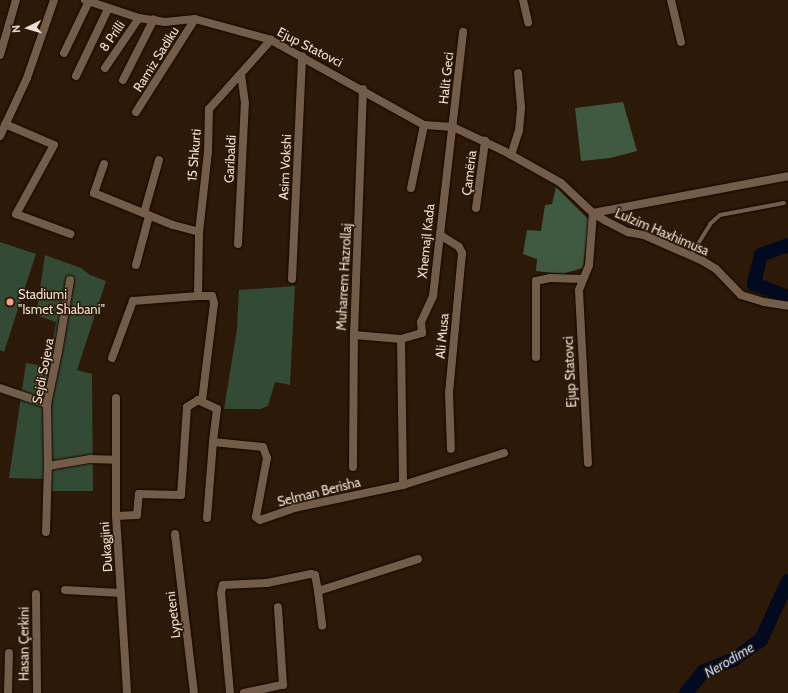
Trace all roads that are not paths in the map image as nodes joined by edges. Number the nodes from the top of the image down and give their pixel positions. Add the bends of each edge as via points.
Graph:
1 (16, 0) edge
2 (54, 0) edge
3 (523, 0) edge
4 (671, 0) edge
5 (87, 1) edge
6 (108, 9) junction
7 (139, 18) junction
8 (154, 19) junction
9 (195, 19) junction
10 (528, 22) dead end
11 (463, 32) dead end
12 (271, 40) junction
13 (681, 42) dead end
14 (64, 53) dead end
15 (0, 55) edge
16 (302, 56) junction
17 (105, 68) dead end
18 (518, 74) dead end
19 (76, 76) dead end
20 (241, 76) junction
21 (123, 80) dead end
22 (363, 89) junction
23 (136, 112) dead end
24 (5, 124) junction
25 (424, 124) junction
26 (453, 127) junction
27 (0, 136) edge
28 (485, 141) junction
29 (511, 155) junction
30 (159, 160) dead end
31 (104, 164) dead end
32 (788, 176) edge
33 (411, 188) dead end
34 (784, 203) dead end
35 (476, 208) dead end
36 (593, 213) junction
37 (146, 215) junction
38 (199, 232) junction
39 (70, 234) dead end
40 (440, 235) junction
41 (238, 244) dead end
42 (692, 255) junction
43 (136, 265) dead end
44 (292, 279) dead end
45 (582, 279) junction
46 (70, 280) dead end
47 (198, 296) junction
48 (788, 306) edge
49 (354, 335) junction
50 (401, 339) junction
51 (536, 357) dead end
52 (112, 358) dead end
53 (0, 390) edge
54 (116, 398) dead end
55 (202, 401) junction
56 (47, 404) junction
57 (213, 442) junction
58 (451, 450) dead end
59 (504, 453) dead end
60 (116, 460) junction
61 (588, 463) dead end
62 (48, 466) junction
63 (353, 467) dead end
64 (402, 485) junction
65 (116, 516) junction
66 (207, 518) dead end
67 (46, 532) dead end
68 (175, 534) dead end
69 (418, 560) dead end
70 (65, 590) dead end
71 (318, 591) junction
72 (121, 593) junction
73 (36, 594) dead end
74 (278, 607) dead end
75 (322, 626) dead end
76 (9, 653) dead end
77 (8, 693) edge
78 (37, 693) edge
79 (127, 693) edge
80 (194, 693) edge
81 (230, 693) edge
82 (244, 693) edge

1 - 15 street
2 - 24 street via 28,78
3 - 10 street
4 - 13 street
5 - 6 street, Ejup Statovci
5 - 14 street
6 - 7 street, Ejup Statovci
6 - 19 street
7 - 8 street, Ejup Statovci
7 - 17 street, 8 Prilli
8 - 9 street, Ejup Statovci via 165,22
8 - 21 street
9 - 12 street, Ejup Statovci
9 - 23 street, Ramiz Sadiku
11 - 26 street, Halit Geci
12 - 16 street, Ejup Statovci
12 - 20 street, 15 Shkurti
16 - 22 street, Ejup Statovci
16 - 44 street, Asim Vokshi
18 - 29 street via 521,108 519,131
20 - 38 street, 15 Shkurti via 209,109 208,152
20 - 41 street, Garibaldi via 245,103
22 - 25 street, Ejup Statovci
22 - 49 street, Muharrem Hazrollaj
24 - 27 street
24 - 39 street via 54,145 16,214
25 - 26 street, Ejup Statovci
25 - 33 street
26 - 28 street, Ejup Statovci
26 - 40 street, Xhemajl Kada
28 - 29 street, Ejup Statovci
28 - 35 street, Çamëria
29 - 36 street, Ejup Statovci via 561,183
30 - 37 street
31 - 37 street via 94,193
32 - 36 street, Lulzim Haxhimusa
34 - 42 lane via 720,215 710,224
36 - 42 street, Lulzim Haxhimusa via 628,232 644,235
36 - 45 street, Ejup Statovci via 589,265
37 - 38 street
37 - 43 street
38 - 47 street, 15 Shkurti
40 - 50 street, Xhemajl Kada via 433,296 421,322 422,333
40 - 58 street, Ali Musa via 462,253 449,393
42 - 48 street, Lulzim Haxhimusa via 716,269 741,295
45 - 51 street via 550,278 536,281
45 - 61 street, Ejup Statovci via 579,315
46 - 56 street, Sejdi Sojeva
47 - 52 street via 132,300
47 - 55 street via 212,296 214,303
49 - 50 street, Xhemajl Kada
49 - 63 street, Muharrem Hazrollaj
50 - 64 street
53 - 56 street
54 - 60 street, Dukagjini
55 - 57 street via 214,406 218,412
55 - 65 street via 198,400 187,407 181,495 139,494 137,515
56 - 62 street, Sejdi Sojeva
57 - 64 street, Selman Berisha via 263,448 267,458 256,516 260,520 294,508
57 - 66 street
59 - 64 street, Selman Berisha
60 - 62 street via 90,459
60 - 65 street, Dukagjini
62 - 67 street, Sejdi Sojeva
65 - 72 street, Dukagjini
68 - 80 street, Lypeteni
69 - 71 street
70 - 72 street
71 - 75 street
71 - 81 street via 315,575 311,574 267,583 223,585 221,593
72 - 79 street, Dukagjini
73 - 78 street, Hasan Çerkini
74 - 82 street via 284,685
76 - 77 street

